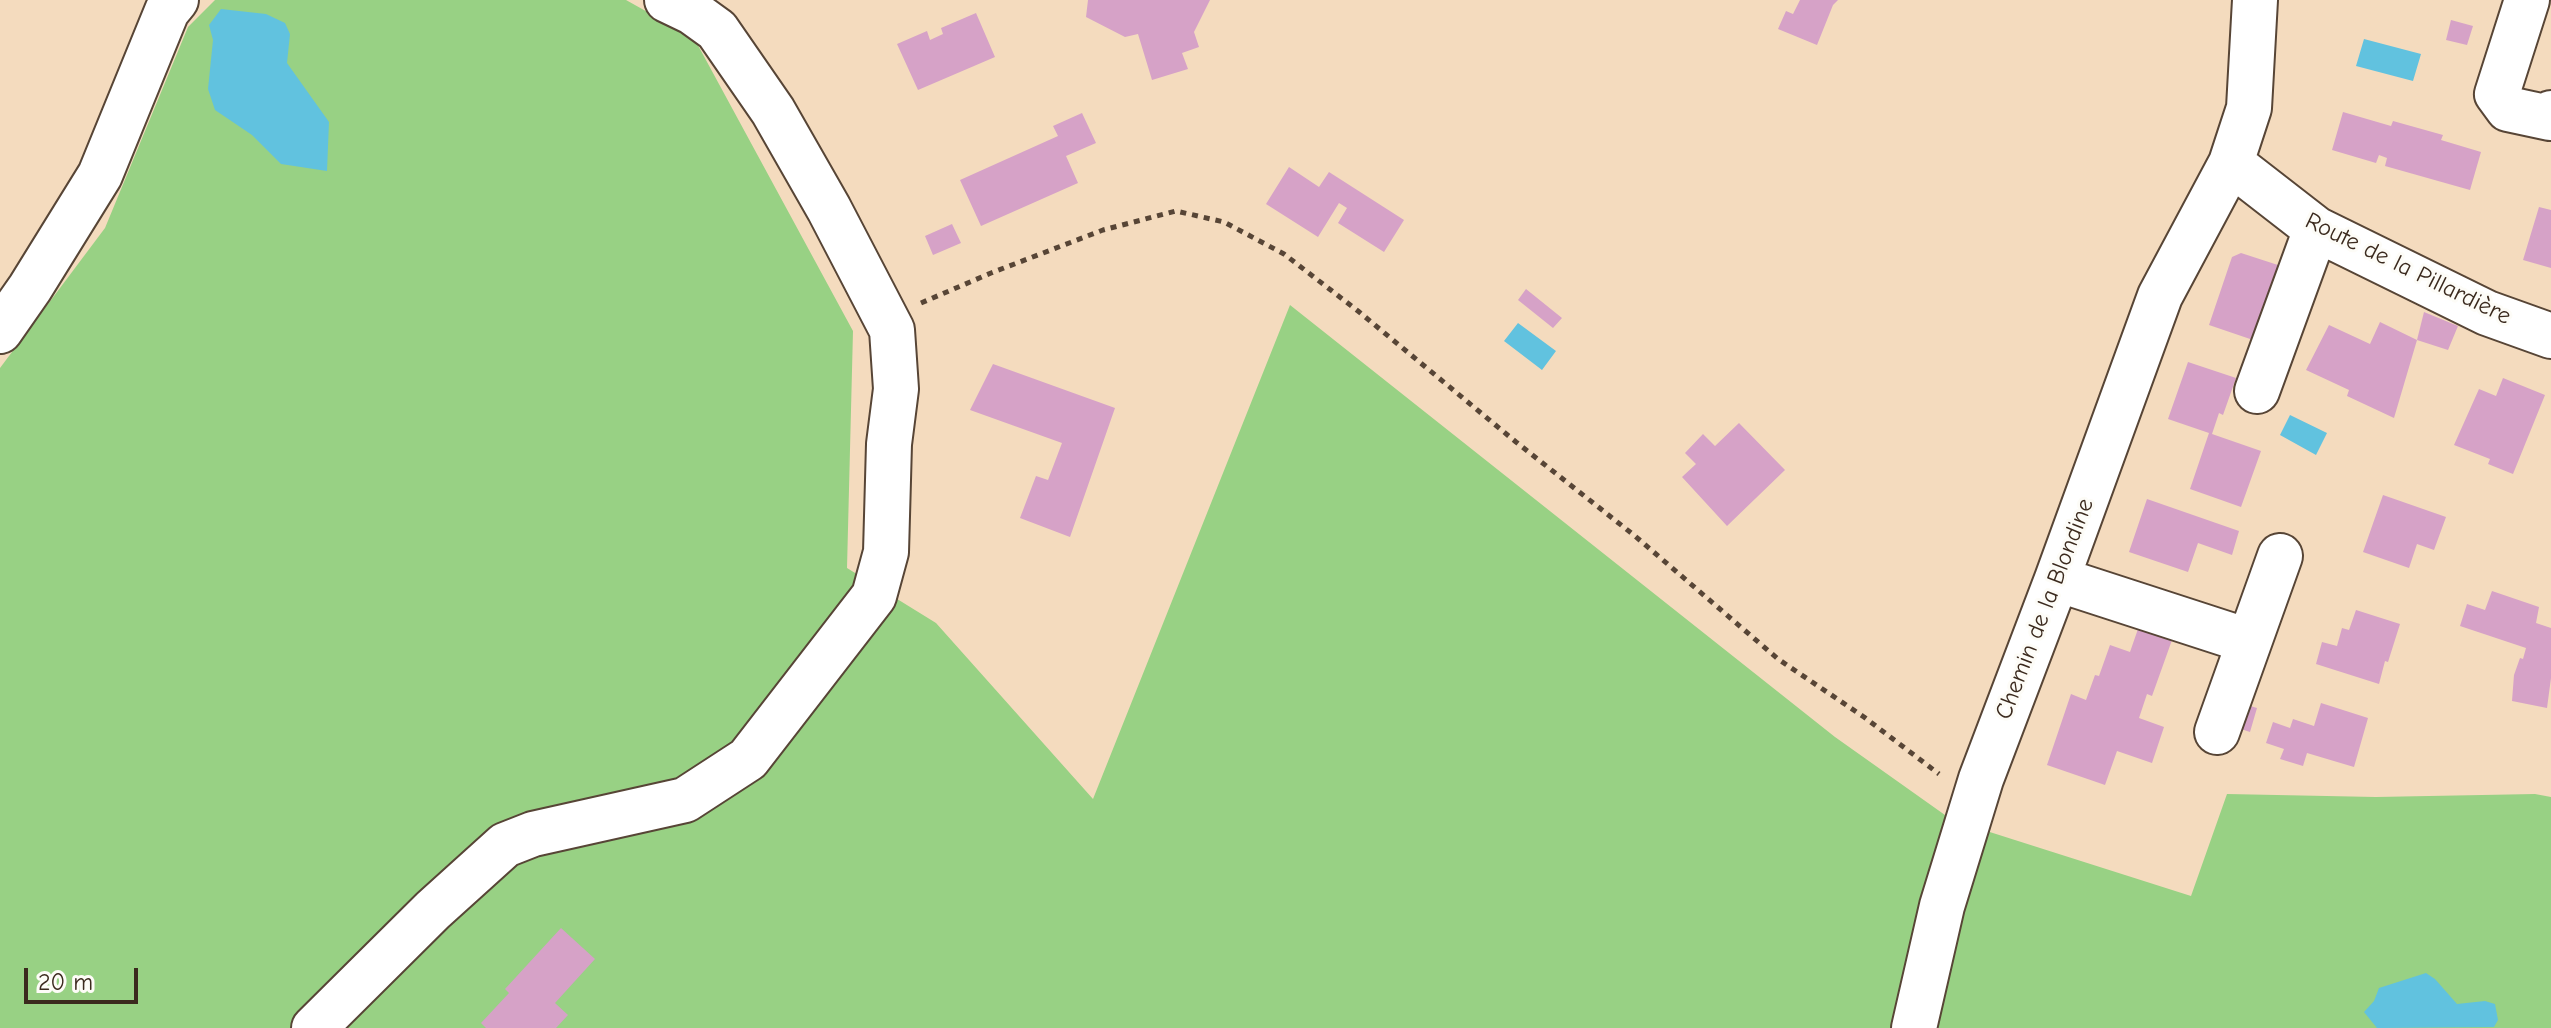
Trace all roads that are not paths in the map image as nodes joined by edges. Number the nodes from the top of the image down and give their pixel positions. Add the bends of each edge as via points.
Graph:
1 (176, 0) edge
2 (667, 0) edge
3 (2255, 0) edge
4 (2527, 0) edge
5 (2551, 113) edge
6 (2231, 163) junction
7 (2316, 229) junction
8 (0, 331) edge
9 (2551, 336) edge
10 (2257, 391) dead end
11 (2280, 556) dead end
12 (2057, 579) junction
13 (2248, 641) junction
14 (2217, 732) dead end
15 (314, 1028) edge
16 (1914, 1028) edge

1 - 8 street via 100,175
2 - 15 street via 717,30 773,111 892,330 896,389 886,552 874,596 748,759 685,800 505,845
3 - 6 street, Chemin de la Blondine via 2249,108
4 - 5 street via 2497,94 2508,109 2550,118
6 - 7 street, Route de la Pillardière
6 - 12 street, Chemin de la Blondine via 2160,296
7 - 9 street, Route de la Pillardière via 2487,313
7 - 10 street
11 - 13 street
12 - 13 street
12 - 16 street, Chemin de la Blondine via 1974,801 1942,906
13 - 14 street

